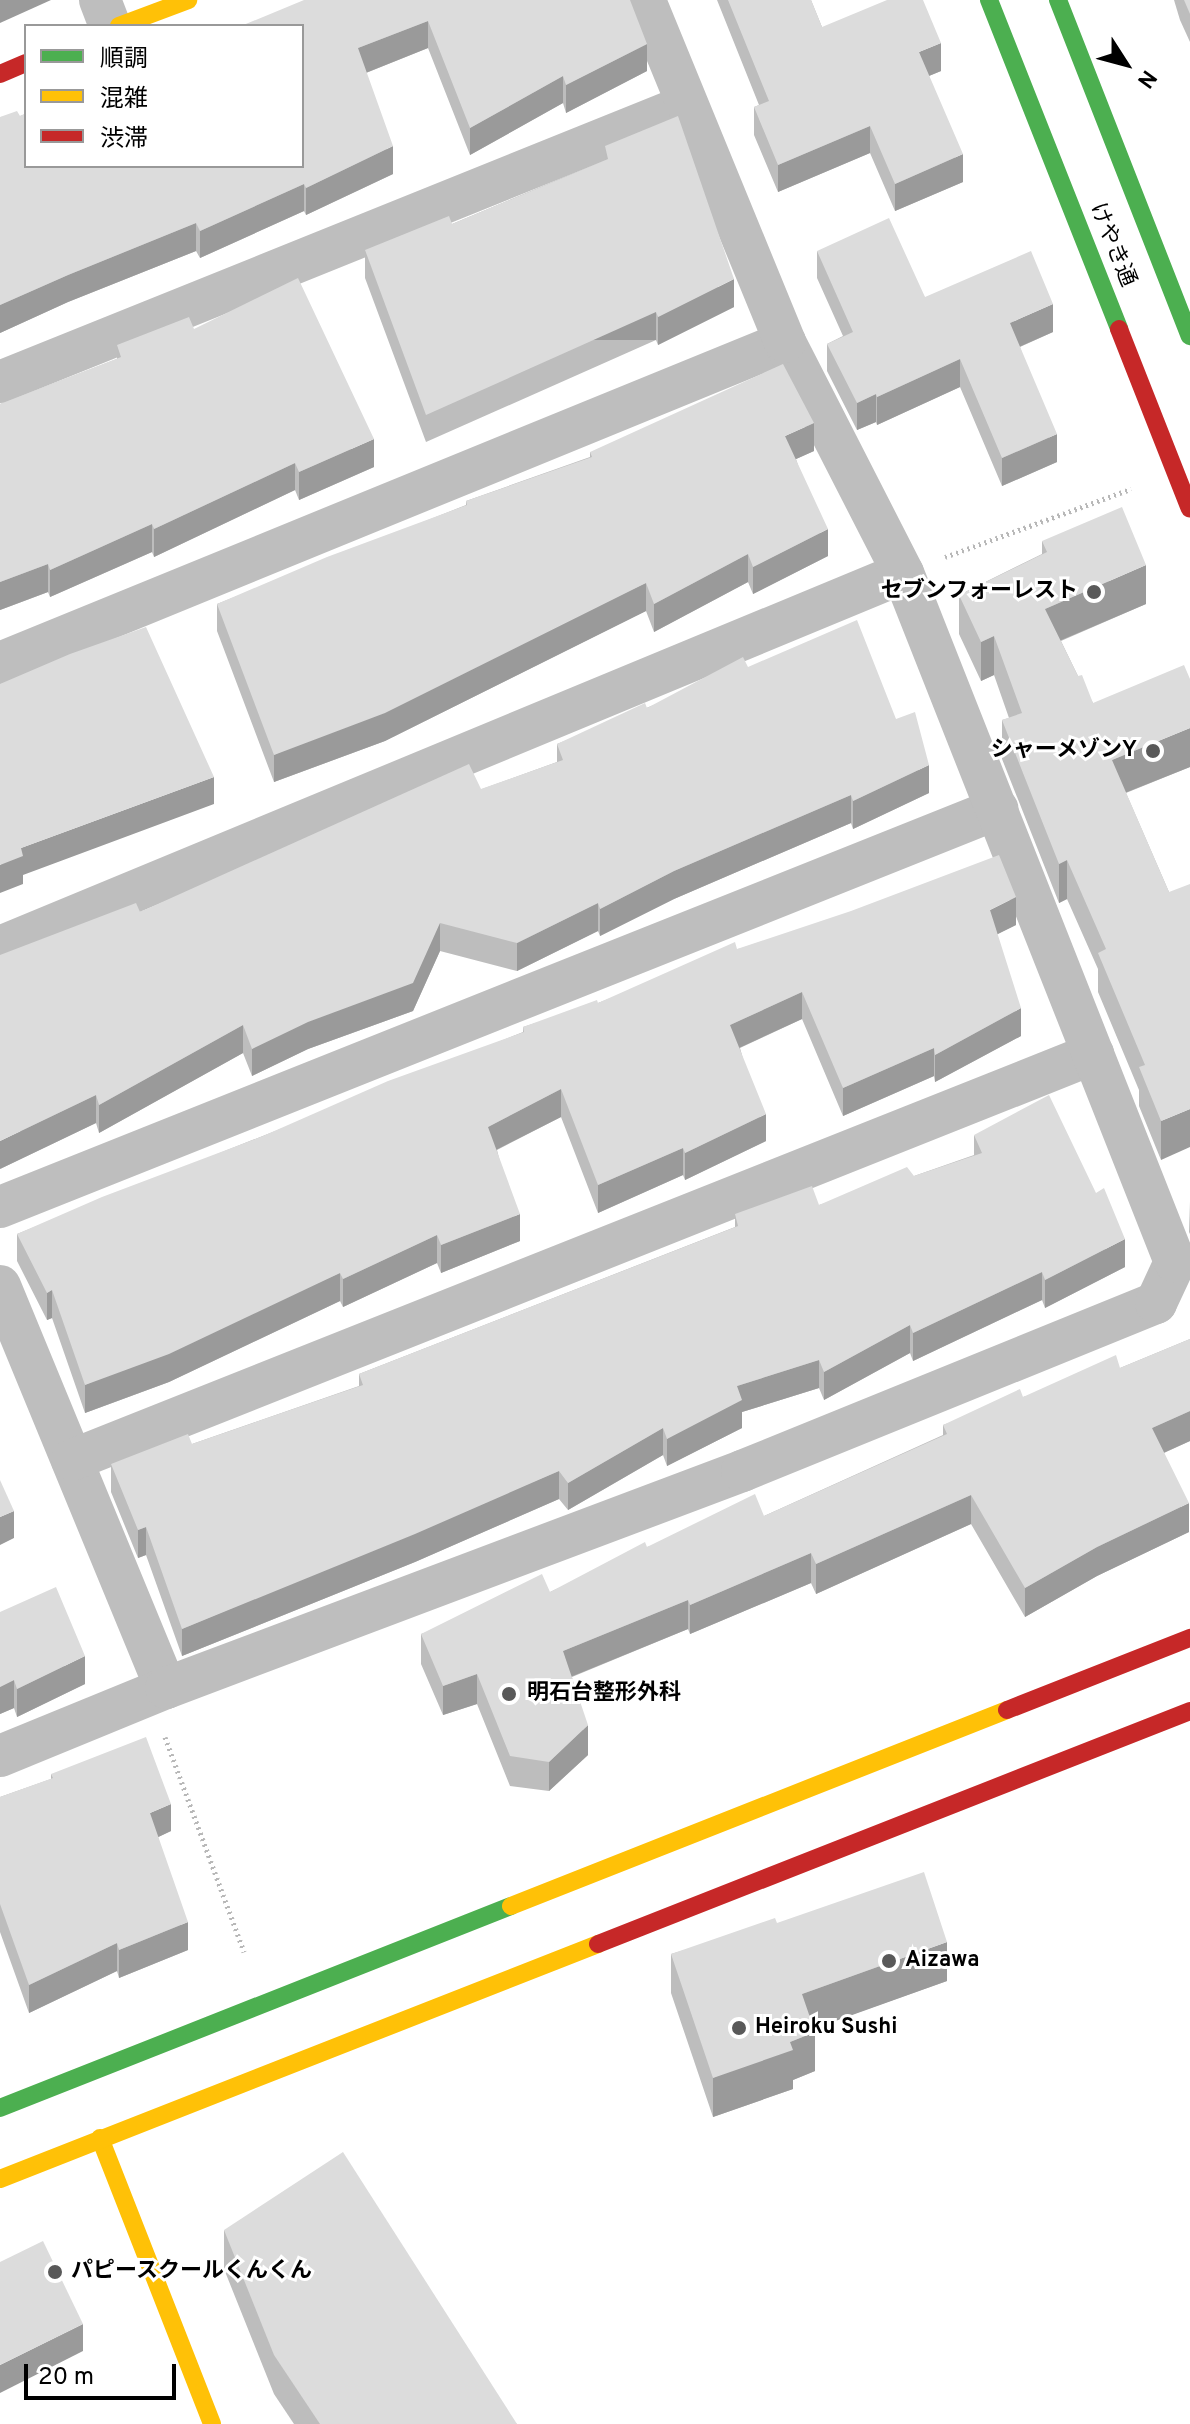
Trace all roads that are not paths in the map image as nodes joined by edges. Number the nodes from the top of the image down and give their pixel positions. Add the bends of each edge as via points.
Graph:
1 (100, 0) edge
2 (188, 0) edge
3 (645, 0) edge
4 (989, 0) edge
5 (1058, 0) edge
6 (109, 24) edge
7 (124, 24) edge
8 (24, 64) edge
9 (0, 74) edge
10 (687, 105) junction
11 (1190, 336) edge
12 (785, 342) junction
13 (0, 382) edge
14 (1190, 509) edge
15 (903, 573) junction
16 (0, 663) edge
17 (997, 809) junction
18 (0, 947) edge
19 (1093, 1054) junction
20 (0, 1207) edge
21 (0, 1286) edge
22 (72, 1460) junction
23 (1190, 1638) edge
24 (158, 1692) junction
25 (1190, 1711) edge
26 (0, 1756) edge
27 (0, 2108) edge
28 (100, 2138) junction
29 (0, 2179) edge
30 (212, 2424) edge

1 - 6 street
2 - 7 street
3 - 10 street
4 - 14 street, けやき通
5 - 11 street
8 - 9 street
10 - 12 street
10 - 13 street
12 - 15 street
12 - 16 street
15 - 17 street
15 - 18 street
17 - 19 street
17 - 20 street
19 - 22 street
19 - 24 street via 1175,1262 1156,1303 742,1471
21 - 22 street
22 - 24 street
23 - 27 street
24 - 26 street
25 - 28 street
28 - 29 street
28 - 30 street

